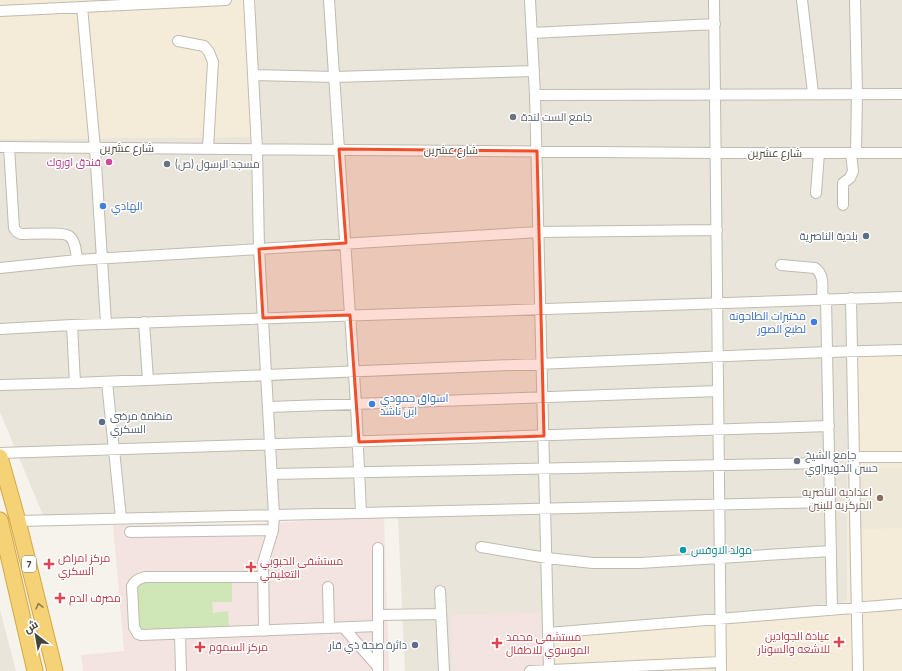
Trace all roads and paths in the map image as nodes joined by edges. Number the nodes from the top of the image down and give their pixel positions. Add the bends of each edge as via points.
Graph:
1 (226, 0) edge
2 (250, 0) edge
3 (329, 0) edge
4 (530, 0) edge
5 (714, 0) edge
6 (802, 0) edge
7 (856, 0) edge
8 (82, 7) junction
9 (0, 11) edge
10 (714, 24) junction
11 (532, 33) junction
12 (178, 42) dead end
13 (534, 71) junction
14 (254, 75) junction
15 (334, 77) junction
16 (813, 93) junction
17 (857, 93) junction
18 (902, 94) edge
19 (535, 95) junction
20 (715, 95) junction
21 (4, 147) edge
22 (95, 148) junction
23 (208, 148) junction
24 (257, 149) junction
25 (339, 149) junction
26 (537, 151) junction
27 (716, 153) junction
28 (819, 153) junction
29 (854, 153) junction
30 (902, 154) edge
31 (816, 193) dead end
32 (843, 205) dead end
33 (717, 230) junction
34 (539, 232) junction
35 (346, 243) junction
36 (259, 249) junction
37 (103, 259) junction
38 (77, 260) junction
39 (781, 265) dead end
40 (0, 268) edge
41 (902, 297) edge
42 (824, 298) junction
43 (851, 298) junction
44 (718, 302) junction
45 (540, 308) junction
46 (350, 315) junction
47 (263, 318) junction
48 (144, 322) junction
49 (106, 323) junction
50 (72, 325) junction
51 (0, 329) edge
52 (902, 350) edge
53 (852, 351) junction
54 (827, 352) junction
55 (718, 356) junction
56 (542, 364) junction
57 (354, 371) junction
58 (266, 375) junction
59 (148, 380) junction
60 (107, 382) junction
61 (75, 383) junction
62 (0, 385) edge
63 (718, 391) junction
64 (543, 397) junction
65 (356, 404) junction
66 (268, 406) junction
67 (829, 426) junction
68 (719, 430) junction
69 (544, 436) junction
70 (359, 442) junction
71 (270, 445) junction
72 (115, 450) junction
73 (0, 453) edge
74 (0, 457) edge
75 (854, 457) junction
76 (902, 457) edge
77 (829, 463) junction
78 (719, 465) junction
79 (544, 468) junction
80 (360, 472) junction
81 (272, 474) junction
82 (830, 502) junction
83 (720, 504) junction
84 (546, 508) junction
85 (361, 513) junction
86 (274, 515) junction
87 (120, 518) junction
88 (18, 521) junction
89 (0, 522) edge
90 (272, 530) junction
91 (130, 532) dead end
92 (481, 547) dead end
93 (378, 548) dead end
94 (831, 551) junction
95 (547, 558) junction
96 (720, 558) junction
97 (262, 577) junction
98 (328, 587) dead end
99 (440, 592) dead end
100 (902, 604) edge
101 (857, 608) junction
102 (832, 610) junction
103 (441, 614) junction
104 (378, 615) junction
105 (721, 619) junction
106 (378, 626) junction
107 (329, 628) junction
108 (344, 628) junction
109 (264, 631) junction
110 (548, 633) junction
111 (180, 634) junction
112 (721, 666) edge
113 (378, 669) edge
114 (549, 670) edge
115 (35, 671) edge
116 (55, 671) edge
117 (182, 671) edge
118 (444, 671) edge
119 (530, 671) edge
120 (858, 671) edge

1 - 8 street
2 - 14 street
3 - 15 street
4 - 11 street
5 - 10 street
6 - 16 street
7 - 17 street
8 - 9 street
8 - 22 street
10 - 11 street
10 - 20 street
11 - 13 street
12 - 23 street via 204,46 213,62
13 - 15 street
13 - 19 street
14 - 15 street
14 - 24 street
15 - 25 street
16 - 17 street
16 - 20 street
17 - 18 street
17 - 29 street
19 - 20 street
19 - 26 street
20 - 27 street
21 - 22 street, شارع عشرين
21 - 38 street via 14,228 21,234 69,236 74,242
22 - 23 street, شارع عشرين
22 - 37 street
23 - 24 street, شارع عشرين
24 - 25 street, شارع عشرين
24 - 36 street
25 - 26 street, شارع عشرين
25 - 35 street
26 - 27 street, شارع عشرين
26 - 34 street
27 - 28 street, شارع عشرين
27 - 33 street
28 - 29 street, شارع عشرين
28 - 31 street
29 - 30 street, شارع عشرين
29 - 32 street via 853,171 850,178 843,183
33 - 34 street
33 - 44 street
34 - 35 street
34 - 45 street
35 - 36 street
35 - 46 street
36 - 37 street
36 - 47 street
37 - 38 street
37 - 49 street
38 - 40 street
39 - 42 street via 815,268 822,275
41 - 43 street
42 - 43 street
42 - 44 street
42 - 54 street
43 - 53 street
44 - 45 street
44 - 55 street
45 - 46 street
45 - 56 street
46 - 47 street
46 - 57 street
47 - 48 street
47 - 58 street
48 - 49 street
48 - 59 street
49 - 50 street
50 - 51 street
50 - 61 street
52 - 53 street
53 - 54 street
53 - 75 street
54 - 55 street
54 - 67 street
55 - 56 street
55 - 63 street
56 - 57 street
56 - 64 street
57 - 58 street
57 - 65 street
58 - 59 street
58 - 66 street
59 - 60 street
60 - 61 street
60 - 72 street
61 - 62 street
63 - 64 street
63 - 68 street
64 - 65 street
64 - 69 street
65 - 66 street
65 - 70 street
66 - 71 street
67 - 68 street
67 - 77 street
68 - 69 street
68 - 78 street
69 - 70 street
69 - 79 street
70 - 71 street
70 - 80 street
71 - 72 street
71 - 81 street
72 - 73 street
72 - 87 street
74 - 88 highway, 7
75 - 76 street
75 - 101 street
77 - 78 street
77 - 82 street
78 - 79 street
78 - 83 street
79 - 80 street
79 - 84 street
80 - 81 street
80 - 85 street
81 - 86 street
82 - 83 street
82 - 94 street
83 - 84 street
83 - 96 street
84 - 85 street
84 - 95 street
85 - 86 street
86 - 87 street
86 - 90 street
87 - 88 street
116 -> 88 highway, 7
89 - 115 highway, 7
90 - 91 street
90 - 97 street via 262,563
92 - 95 street
93 - 104 street
94 - 96 street
94 - 102 street
95 - 96 street via 592,563
95 - 110 street
96 - 105 street
97 - 109 street
97 - 111 street via 145,577 134,582 134,627 138,634
98 - 107 street
99 - 103 street
100 - 101 street
101 - 102 street
101 - 120 street
102 - 105 street
103 - 104 street
103 - 118 street
104 - 106 street
105 - 110 street
105 - 112 street
106 - 108 street
106 - 113 street
107 - 108 street
107 - 109 street
108 - 113 street
109 - 111 street
110 - 114 street
111 - 117 street
112 - 114 street
114 - 119 street

